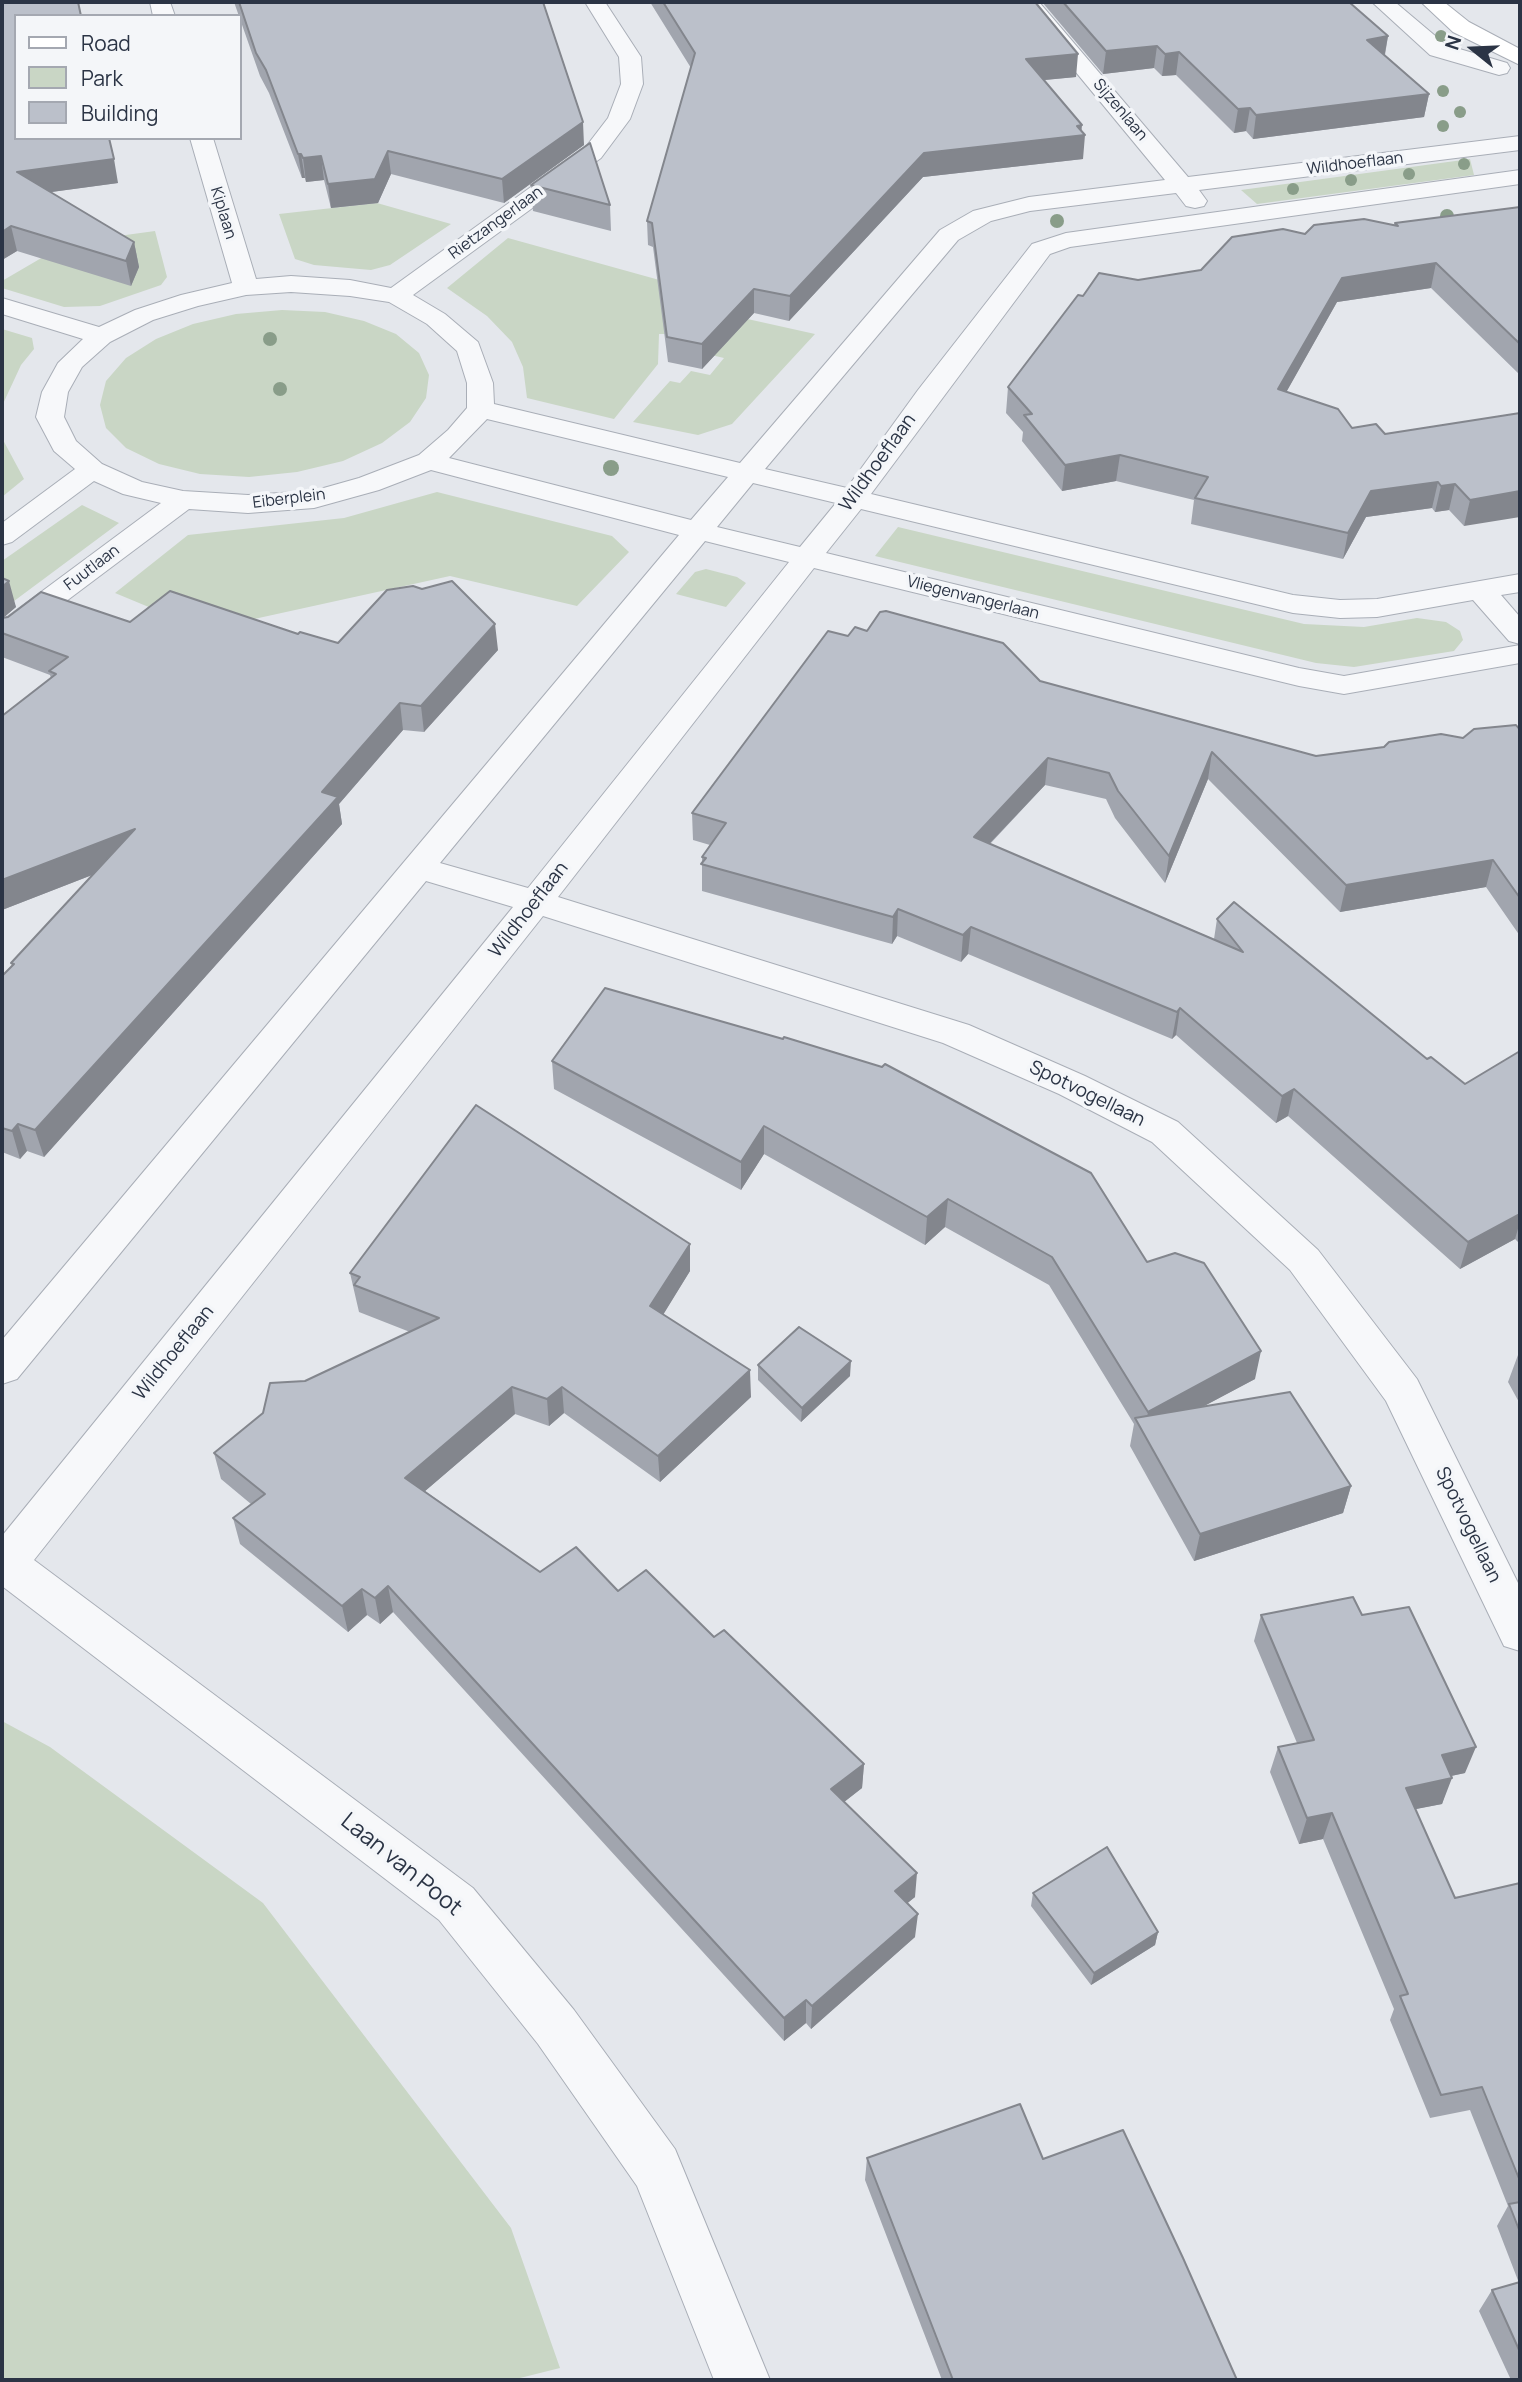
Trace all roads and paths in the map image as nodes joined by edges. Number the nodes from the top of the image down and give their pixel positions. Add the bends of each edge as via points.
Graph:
1 (596, 2) edge
2 (1028, 2) edge
3 (1383, 2) edge
4 (1432, 2) edge
5 (1461, 26) junction
6 (1520, 58) edge
7 (1499, 68) junction
8 (1520, 84) edge
9 (202, 140) edge
10 (1520, 143) edge
11 (1520, 177) edge
12 (1184, 185) junction
13 (982, 216) junction
14 (1209, 222) junction
15 (1041, 249) junction
16 (246, 287) junction
17 (396, 296) junction
18 (2, 306) edge
19 (101, 336) junction
20 (481, 409) junction
21 (429, 461) junction
22 (92, 470) junction
23 (747, 472) junction
24 (855, 497) junction
25 (183, 500) junction
26 (698, 531) junction
27 (2, 535) edge
28 (806, 557) junction
29 (1520, 583) edge
30 (1480, 590) junction
31 (2, 635) edge
32 (1520, 635) edge
33 (1520, 654) edge
34 (418, 868) junction
35 (536, 902) junction
36 (2, 1368) edge
37 (4, 1562) edge
38 (1520, 1632) edge
39 (742, 2380) edge

1 - 17 street, Rietzangerlaan via 630,57 632,84 619,119 593,153
2 - 12 street, Sijzenlaan
3 - 7 street via 1438,50
4 - 5 main road
5 - 6 main road
5 - 7 main road via 1483,56
7 - 8 main road
9 - 16 street, Kiplaan
10 - 12 street, Wildhoeflaan
11 - 14 street, Wildhoeflaan
12 - 13 street, Wildhoeflaan via 1029,204
12 - 14 street, Sijzenlaan
13 - 15 street
13 - 23 street, Wildhoeflaan via 949,235
14 - 15 street, Wildhoeflaan via 1066,240
15 - 24 street, Wildhoeflaan
16 - 17 street, Eiberplein via 291,284
16 - 19 street, Eiberplein via 144,315
17 - 20 street, Eiberplein via 436,318 468,348 480,383
18 - 19 street
19 - 22 street, Eiberplein via 71,363 55,392 50,417 64,445
20 - 21 street, Eiberplein
20 - 23 street
21 - 25 street, Eiberplein via 314,499 247,504
21 - 26 street, Vliegenvangerlaan
22 - 25 street, Eiberplein via 133,488
22 - 27 street
23 - 24 street
23 - 26 street, Wildhoeflaan
24 - 28 street, Wildhoeflaan
24 - 30 street via 1293,604 1377,608
25 - 31 street, Fuutlaan
26 - 28 street, Vliegenvangerlaan
26 - 34 street, Wildhoeflaan
28 - 33 street, Vliegenvangerlaan via 1344,685
28 - 35 street, Wildhoeflaan
29 - 30 street
30 - 32 street
34 - 35 street, Spotvogellaan
34 - 36 street, Wildhoeflaan
35 - 37 street, Wildhoeflaan
35 - 38 street, Spotvogellaan via 956,1034 1165,1132 1304,1261 1402,1391
37 - 39 street, Laan van Poot via 456,1904 556,2027 656,2168

